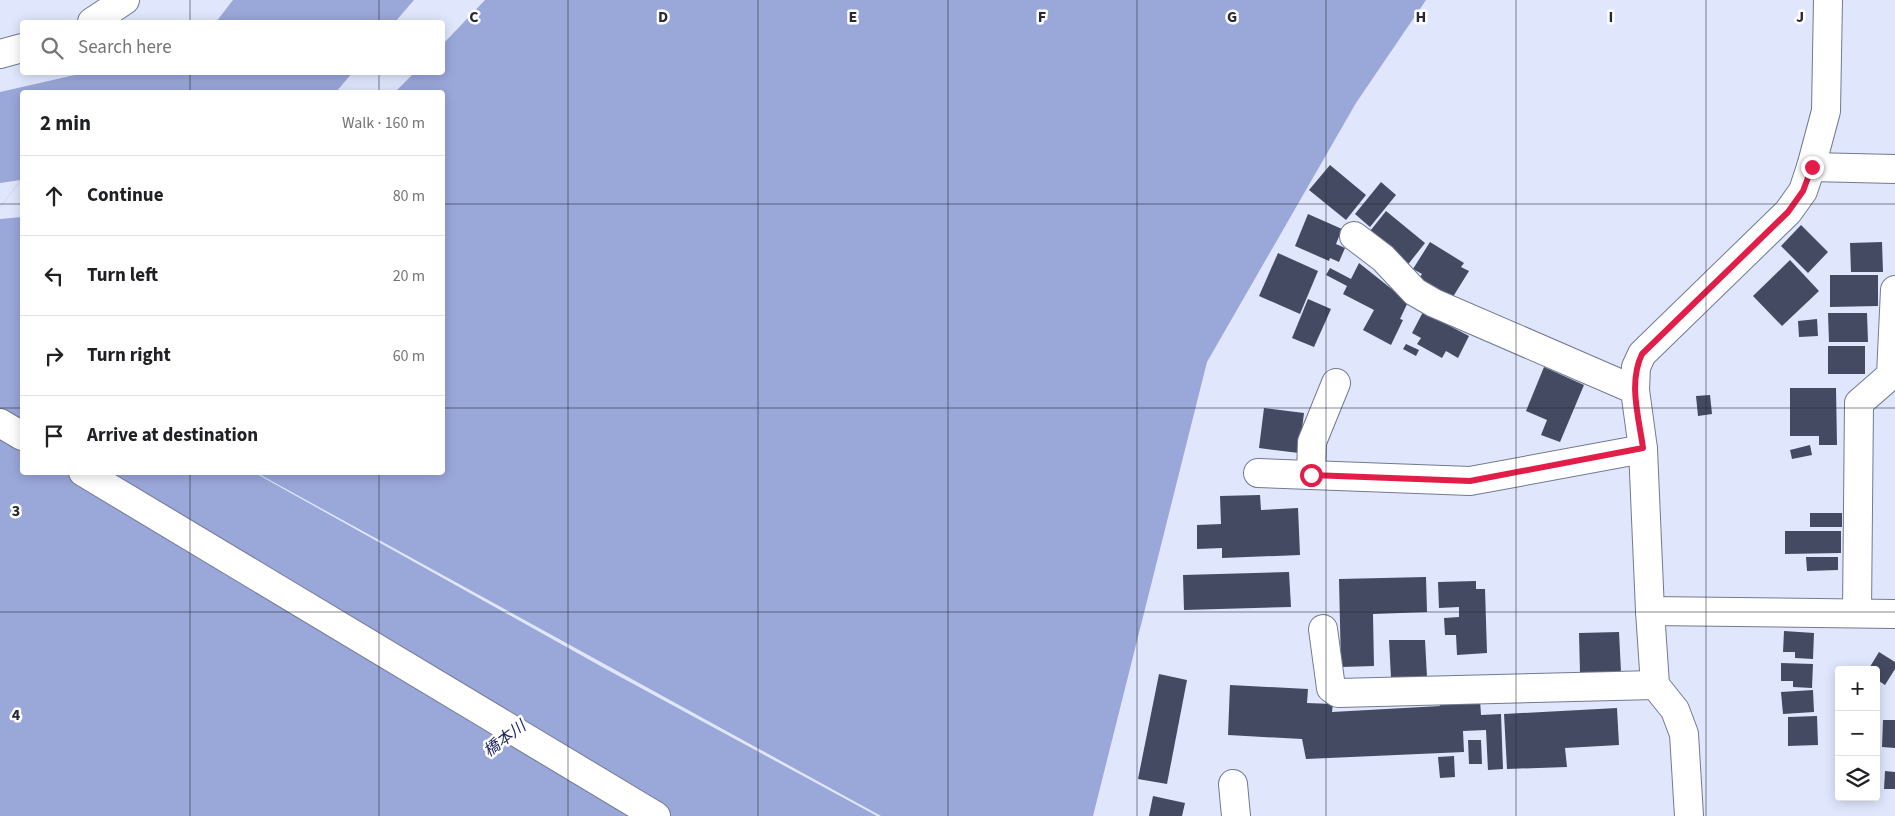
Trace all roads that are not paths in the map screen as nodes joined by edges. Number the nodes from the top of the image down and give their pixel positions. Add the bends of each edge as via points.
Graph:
1 (125, 0) edge
2 (1828, 0) edge
3 (95, 20) edge
4 (20, 49) edge
5 (0, 54) edge
6 (1812, 167) junction
7 (1895, 169) edge
8 (1354, 236) dead end
9 (1895, 290) edge
10 (1336, 383) dead end
11 (1635, 390) junction
12 (0, 423) edge
13 (20, 435) edge
14 (1643, 448) junction
15 (1258, 473) dead end
16 (88, 475) edge
17 (1311, 475) junction
18 (1650, 611) junction
19 (1857, 613) junction
20 (1895, 614) edge
21 (1323, 629) dead end
22 (1655, 685) junction
23 (1233, 784) dead end
24 (656, 816) edge
25 (1236, 816) edge
26 (1689, 816) edge

1 - 3 street
2 - 6 street via 1826,111
4 - 5 street
6 - 7 street
6 - 11 street via 1803,191 1788,212 1642,354 1636,367
8 - 11 street via 1383,258 1414,292 1434,303
9 - 19 street via 1890,375 1859,403
10 - 17 street via 1312,442
11 - 14 street
12 - 13 street
14 - 17 street via 1470,481
14 - 18 street
15 - 17 street
16 - 24 street
18 - 19 street
18 - 22 street
19 - 20 street
21 - 22 street via 1331,688 1338,693
22 - 26 street via 1675,710 1684,734
23 - 25 street

